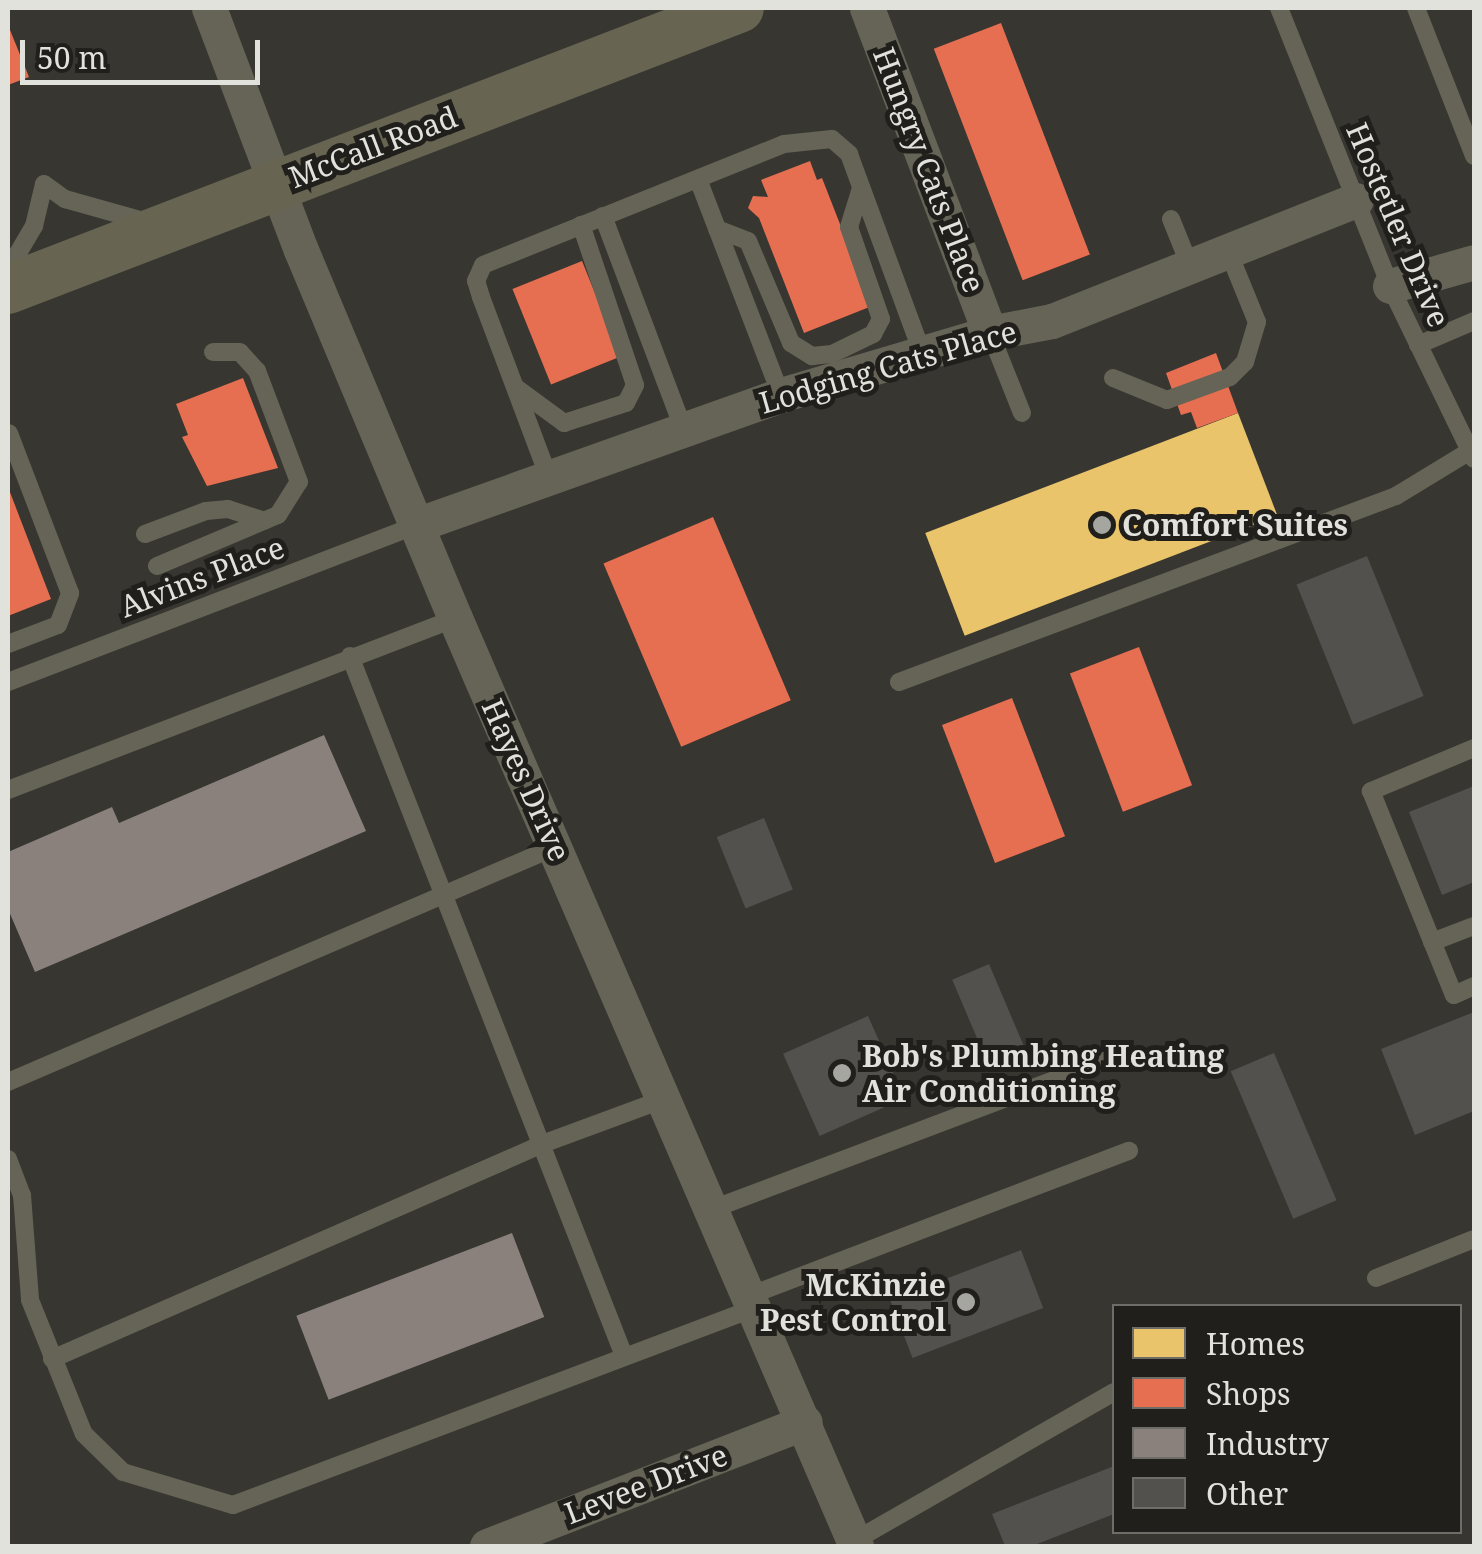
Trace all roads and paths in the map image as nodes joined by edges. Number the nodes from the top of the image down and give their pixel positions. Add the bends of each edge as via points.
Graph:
1 (209, 8) edge
2 (739, 8) edge
3 (866, 8) edge
4 (1279, 8) edge
5 (1416, 8) edge
6 (1474, 156) edge
7 (698, 179) junction
8 (276, 184) junction
9 (862, 188) junction
10 (1356, 200) junction
11 (603, 216) junction
12 (1171, 219) dead end
13 (581, 225) junction
14 (167, 226) junction
15 (717, 229) junction
16 (1228, 251) junction
17 (1474, 262) edge
18 (1190, 266) junction
19 (8, 270) edge
20 (1390, 286) junction
21 (8, 289) edge
22 (1474, 320) edge
23 (990, 332) junction
24 (1418, 346) junction
25 (213, 352) dead end
26 (922, 352) junction
27 (1114, 378) dead end
28 (515, 387) junction
29 (782, 396) junction
30 (1022, 413) dead end
31 (684, 430) junction
32 (9, 433) edge
33 (1472, 455) edge
34 (549, 478) junction
35 (264, 521) junction
36 (416, 525) junction
37 (145, 534) dead end
38 (157, 566) dead end
39 (455, 618) junction
40 (8, 644) edge
41 (350, 656) junction
42 (8, 682) edge
43 (898, 682) dead end
44 (1474, 748) edge
45 (8, 790) edge
46 (555, 847) junction
47 (446, 897) junction
48 (1474, 926) edge
49 (1432, 942) junction
50 (1474, 986) edge
51 (1109, 1059) dead end
52 (8, 1082) edge
53 (664, 1099) junction
54 (545, 1143) junction
55 (1128, 1151) dead end
56 (8, 1159) edge
57 (710, 1210) junction
58 (1474, 1239) edge
59 (1376, 1278) dead end
60 (749, 1303) junction
61 (624, 1356) junction
62 (52, 1359) junction
63 (1112, 1393) edge
64 (805, 1422) junction
65 (855, 1544) edge
66 (487, 1546) edge

1 - 8 street, Hayes Drive
2 - 8 main road, McCall Road
3 - 23 street, Hungry Cats Place
4 - 10 lane, Hostetler Drive
5 - 6 lane
7 - 9 lane via 784,144 832,139 849,154
7 - 11 lane
7 - 15 lane
8 - 14 main road, McCall Road
8 - 36 street, Hayes Drive
9 - 15 lane via 848,228 881,319 873,334 832,354 812,356 791,343 748,241
9 - 26 lane
10 - 16 street, Lodging Cats Place
10 - 20 lane, Hostetler Drive
11 - 13 lane
11 - 31 lane
12 - 18 lane
13 - 28 lane via 483,264 476,281
13 - 28 lane via 635,385 626,403 564,423
14 - 19 lane via 90,208 44,184 34,226
14 - 21 main road, McCall Road
15 - 29 lane
16 - 18 street, Lodging Cats Place
16 - 27 lane via 1257,322 1244,362 1230,378 1167,400
17 - 20 street
18 - 23 street, Lodging Cats Place via 1052,322
20 - 24 lane, Hostetler Drive
22 - 24 lane
23 - 26 street, Lodging Cats Place
23 - 30 lane
24 - 33 lane, Hostetler Drive
25 - 35 lane via 240,352 257,372 299,482 293,498
26 - 29 street, Lodging Cats Place
28 - 34 lane
29 - 31 street, Lodging Cats Place
31 - 34 street, Lodging Cats Place
32 - 40 lane via 70,593 58,624
33 - 43 lane via 1396,496
34 - 36 street, Lodging Cats Place
35 - 37 lane via 206,511
35 - 38 lane
36 - 39 street, Hayes Drive
36 - 42 lane, Alvins Place
39 - 41 lane
39 - 46 street, Hayes Drive
41 - 45 lane
41 - 47 lane
44 - 49 lane via 1371,791
46 - 47 lane
46 - 53 street, Hayes Drive
47 - 52 lane
47 - 54 lane
48 - 49 lane
49 - 50 lane via 1454,995
51 - 57 lane
53 - 54 lane
53 - 57 street, Hayes Drive
54 - 61 lane
54 - 62 lane
55 - 60 lane
56 - 62 lane via 22,1195 30,1300
57 - 60 street, Hayes Drive
58 - 59 lane
60 - 61 lane
60 - 64 street, Hayes Drive
61 - 62 lane via 233,1505 122,1472 84,1434
63 - 65 lane
64 - 65 street, Hayes Drive
64 - 66 street, Levee Drive

